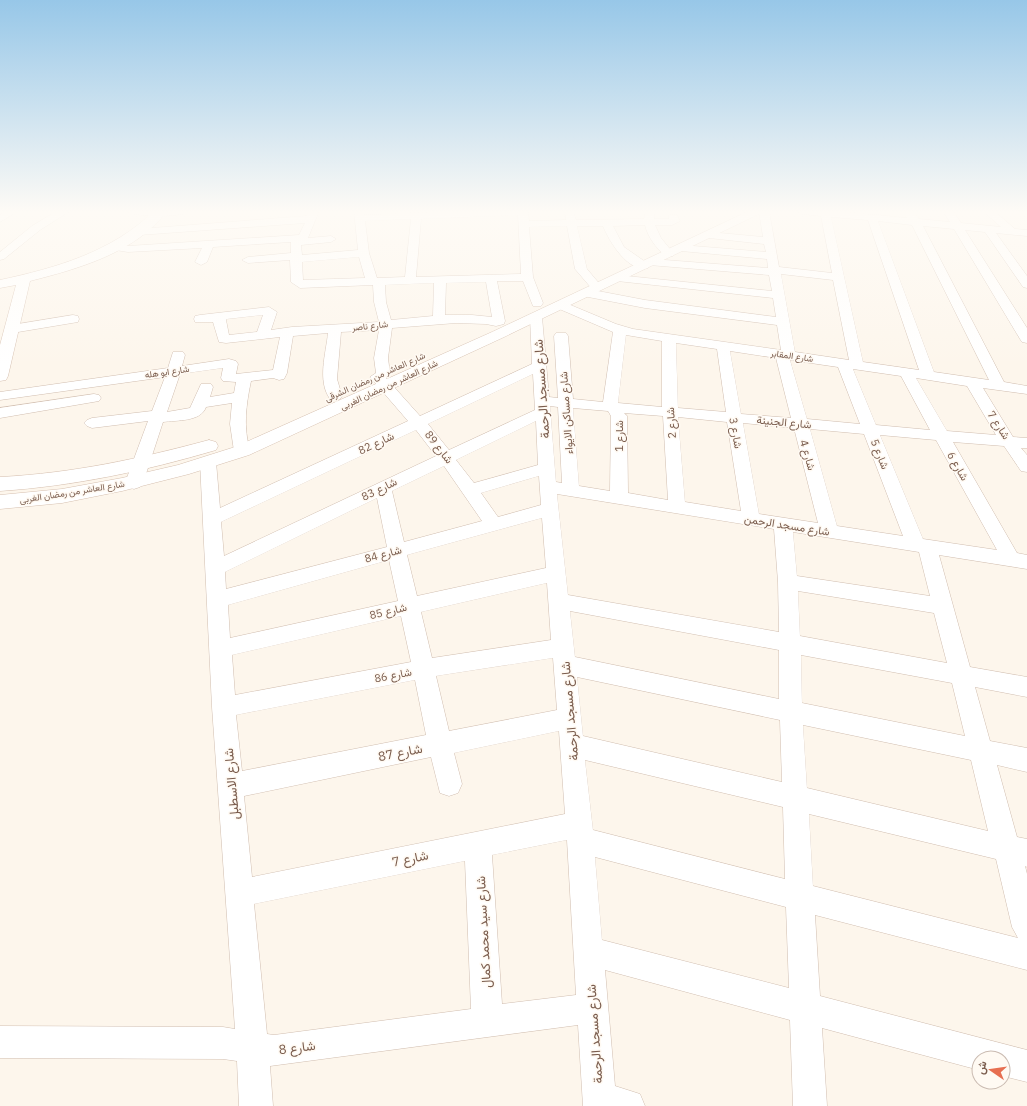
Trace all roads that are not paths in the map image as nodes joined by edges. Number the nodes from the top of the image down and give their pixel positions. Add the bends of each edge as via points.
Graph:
1 (75, 263) edge
2 (295, 263) edge
3 (368, 263) edge
4 (412, 263) edge
5 (526, 263) edge
6 (579, 263) edge
7 (641, 263) edge
8 (641, 263) edge
9 (651, 263) edge
10 (773, 263) edge
11 (835, 263) edge
12 (888, 263) edge
13 (937, 263) edge
14 (980, 263) edge
15 (1012, 263) edge
16 (774, 271) junction
17 (527, 277) junction
18 (838, 277) junction
19 (491, 278) junction
20 (617, 278) junction
21 (24, 279) junction
22 (410, 280) junction
23 (440, 280) junction
24 (376, 282) junction
25 (0, 284) edge
26 (1027, 284) edge
27 (591, 286) junction
28 (778, 296) junction
29 (561, 301) junction
30 (222, 317) junction
31 (200, 318) dead end
32 (537, 318) junction
33 (73, 319) dead end
34 (439, 321) junction
35 (783, 322) junction
36 (386, 325) junction
37 (494, 326) junction
38 (335, 328) junction
39 (12, 329) junction
40 (620, 330) junction
41 (289, 332) junction
42 (263, 334) junction
43 (240, 337) junction
44 (669, 339) junction
45 (1027, 339) edge
46 (723, 347) junction
47 (178, 355) dead end
48 (786, 356) junction
49 (230, 363) junction
50 (851, 365) junction
51 (539, 366) junction
52 (174, 370) junction
53 (906, 373) junction
54 (0, 376) edge
55 (928, 376) junction
56 (243, 378) junction
57 (382, 379) junction
58 (972, 382) junction
59 (999, 386) junction
60 (206, 387) dead end
61 (1027, 390) edge
62 (0, 396) edge
63 (335, 396) junction
64 (240, 397) junction
65 (94, 398) dead end
66 (201, 403) junction
67 (566, 403) junction
68 (542, 406) junction
69 (614, 407) junction
70 (670, 412) junction
71 (0, 413) edge
72 (156, 417) junction
73 (733, 418) junction
74 (419, 422) junction
75 (799, 423) junction
76 (92, 424) dead end
77 (870, 430) junction
78 (941, 437) junction
79 (1010, 442) junction
80 (1027, 443) edge
81 (240, 444) junction
82 (447, 457) junction
83 (208, 462) junction
84 (140, 465) junction
85 (1027, 467) edge
86 (134, 483) junction
87 (0, 484) edge
88 (383, 488) junction
89 (548, 488) junction
90 (470, 490) junction
91 (571, 491) junction
92 (619, 498) junction
93 (0, 502) edge
94 (677, 507) junction
95 (212, 519) junction
96 (751, 519) junction
97 (494, 524) junction
98 (783, 524) junction
99 (829, 531) junction
100 (921, 545) junction
101 (398, 550) junction
102 (1019, 561) edge
103 (215, 568) junction
104 (556, 573) junction
105 (788, 582) junction
106 (217, 600) junction
107 (558, 601) junction
108 (943, 606) junction
109 (409, 607) junction
110 (788, 644) junction
111 (220, 649) junction
112 (564, 656) junction
113 (423, 669) junction
114 (961, 676) junction
115 (1027, 687) edge
116 (224, 707) junction
117 (791, 712) junction
118 (570, 718) junction
119 (440, 745) junction
120 (572, 745) junction
121 (982, 751) junction
122 (1027, 760) edge
123 (450, 784) dead end
124 (231, 786) junction
125 (796, 798) junction
126 (579, 832) junction
127 (478, 844) junction
128 (1017, 851) edge
129 (240, 893) junction
130 (799, 896) junction
131 (1027, 927) edge
132 (588, 951) junction
133 (1027, 954) edge
134 (804, 1007) junction
135 (592, 1008) junction
136 (487, 1021) junction
137 (0, 1042) edge
138 (252, 1047) junction
139 (971, 1052) edge
140 (1011, 1062) edge
141 (1027, 1066) edge
142 (609, 1103) edge
143 (256, 1106) edge
144 (810, 1106) edge

1 - 21 street
2 - 24 street via 297,282 303,284
3 - 24 street
4 - 22 street
5 - 17 street, شارع مسجد الرحمة
6 - 27 street
7 - 20 street, شارع العاشر من رمضان الغربى
8 - 27 street
9 - 16 street
10 - 16 street
11 - 18 street, شارع 5
12 - 55 street
13 - 59 street
14 - 45 street
15 - 26 street
16 - 18 street
16 - 28 street
17 - 19 street
17 - 32 street, شارع مسجد الرحمة
18 - 50 street, شارع 5
19 - 23 street
19 - 37 street
20 - 27 street, شارع العاشر من رمضان الغربى
20 - 28 street
21 - 25 street
21 - 39 street
22 - 23 street
22 - 24 street
23 - 34 street
24 - 36 street
27 - 29 street, شارع العاشر من رمضان الغربى
27 - 35 street via 645,304
28 - 35 street
29 - 32 street, شارع العاشر من رمضان الغربى
29 - 40 street, شارع المقابر
30 - 31 street
30 - 42 street via 270,311
30 - 43 street, شارع ناصر via 220,319 224,339
32 - 37 street, شارع العاشر من رمضان الغربى
32 - 51 street, شارع مسجد الرحمة
32 - 67 street, شارع مساكن الايواء via 566,336
33 - 39 street
34 - 36 street, شارع ناصر
34 - 37 street, شارع ناصر via 483,319
35 - 48 street
36 - 38 street, شارع ناصر
36 - 57 street
37 - 57 street, شارع العاشر من رمضان الغربى
38 - 41 street, شارع ناصر
38 - 63 street via 330,379
39 - 54 street
40 - 44 street, شارع المقابر
40 - 69 street, شارع 1 via 610,399
41 - 42 street, شارع ناصر
41 - 56 street via 279,374
42 - 43 street, شارع ناصر
43 - 49 street
44 - 46 street, شارع المقابر
44 - 70 street, شارع 2
46 - 48 street, شارع المقابر
46 - 73 street, شارع 3
47 - 52 street
48 - 50 street, شارع المقابر
48 - 75 street, شارع 4
49 - 52 street, شارع ابو هله
49 - 56 street via 228,378
50 - 53 street, شارع المقابر
50 - 77 street, شارع 5
51 - 68 street, شارع مسجد الرحمة
51 - 74 street, شارع 82
52 - 62 street, شارع ابو هله
52 - 72 street
53 - 55 street, شارع المقابر
53 - 78 street, شارع 6
55 - 58 street, شارع المقابر
56 - 64 street
57 - 63 street, شارع العاشر من رمضان الشرقى
57 - 74 street, شارع 89
57 - 81 street, شارع العاشر من رمضان الغربى
58 - 59 street, شارع المقابر
58 - 79 street, شارع 7
59 - 61 street, شارع المقابر
60 - 66 street
63 - 81 street, شارع العاشر من رمضان الشرقى
64 - 66 street
64 - 81 street via 237,418
65 - 71 street
66 - 72 street via 194,413
67 - 68 street, شارع الجنينة
67 - 69 street, شارع الجنينة
67 - 91 street, شارع مساكن الايواء
68 - 82 street, شارع 83
68 - 89 street, شارع مسجد الرحمة
69 - 70 street, شارع الجنينة
69 - 92 street, شارع 1 via 619,416
70 - 73 street, شارع الجنينة
70 - 94 street, شارع 2
72 - 76 street
72 - 84 street
73 - 75 street, شارع الجنينة
73 - 96 street, شارع 3
74 - 82 street, شارع 89
74 - 95 street, شارع 82
75 - 77 street, شارع الجنينة
75 - 99 street, شارع 4
77 - 78 street, شارع الجنينة
77 - 100 street, شارع 5
78 - 79 street, شارع الجنينة
78 - 102 street, شارع 6
79 - 80 street, شارع الجنينة
79 - 85 street, شارع 7
81 - 83 street, شارع العاشر من رمضان الغربى
81 - 84 street, شارع العاشر من رمضان الشرقى
82 - 88 street, شارع 83
82 - 90 street, شارع 89
83 - 86 street, شارع العاشر من رمضان الغربى
83 - 95 street, شارع الاسطبل
84 - 86 street
84 - 87 street, شارع العاشر من رمضان الشرقى via 56,480
86 - 93 street, شارع العاشر من رمضان الغربى via 56,497
88 - 101 street
88 - 103 street, شارع 83
89 - 90 street
89 - 91 street, شارع مسجد الرحمن
89 - 97 street, شارع 84
89 - 104 street, شارع مسجد الرحمة
90 - 97 street, شارع 89
91 - 92 street, شارع مسجد الرحمن
92 - 94 street, شارع مسجد الرحمن
94 - 96 street, شارع مسجد الرحمن
95 - 103 street, شارع الاسطبل
96 - 98 street, شارع مسجد الرحمن
97 - 101 street, شارع 84
98 - 99 street, شارع مسجد الرحمن
98 - 105 street
99 - 100 street, شارع مسجد الرحمن
100 - 102 street, شارع مسجد الرحمن
100 - 108 street, شارع 5
101 - 106 street, شارع 84
101 - 109 street
103 - 106 street, شارع الاسطبل
104 - 107 street, شارع مسجد الرحمة
104 - 109 street, شارع 85
105 - 108 street
105 - 110 street
106 - 111 street, شارع الاسطبل
107 - 110 street
107 - 112 street, شارع مسجد الرحمة
108 - 114 street, شارع 5
109 - 111 street, شارع 85
109 - 113 street
110 - 114 street
110 - 117 street
111 - 116 street, شارع الاسطبل
112 - 113 street, شارع 86
112 - 117 street
112 - 118 street, شارع مسجد الرحمة
113 - 116 street, شارع 86
113 - 119 street
114 - 115 street
114 - 121 street, شارع 5
116 - 124 street, شارع الاسطبل
117 - 121 street
117 - 125 street
118 - 119 street, شارع 87
118 - 120 street, شارع مسجد الرحمة
119 - 123 street
119 - 124 street, شارع 87
120 - 125 street
120 - 126 street, شارع مسجد الرحمة
121 - 122 street
121 - 128 street, شارع 5
124 - 129 street, شارع الاسطبل
125 - 128 street
125 - 130 street
126 - 127 street, شارع 7
126 - 130 street
126 - 132 street, شارع مسجد الرحمة
127 - 129 street, شارع 7
127 - 136 street, شارع سيد محمد كمال
128 - 131 street, شارع 5
129 - 138 street, شارع الاسطبل
130 - 133 street
130 - 134 street
132 - 134 street
132 - 135 street, شارع مسجد الرحمة
134 - 139 street
134 - 144 street
135 - 136 street, شارع 8
135 - 142 street, شارع مسجد الرحمة
136 - 138 street, شارع 8 via 284,1050 261,1050
137 - 138 street, شارع 8 via 223,1042
138 - 143 street, شارع الاسطبل
140 - 141 street

